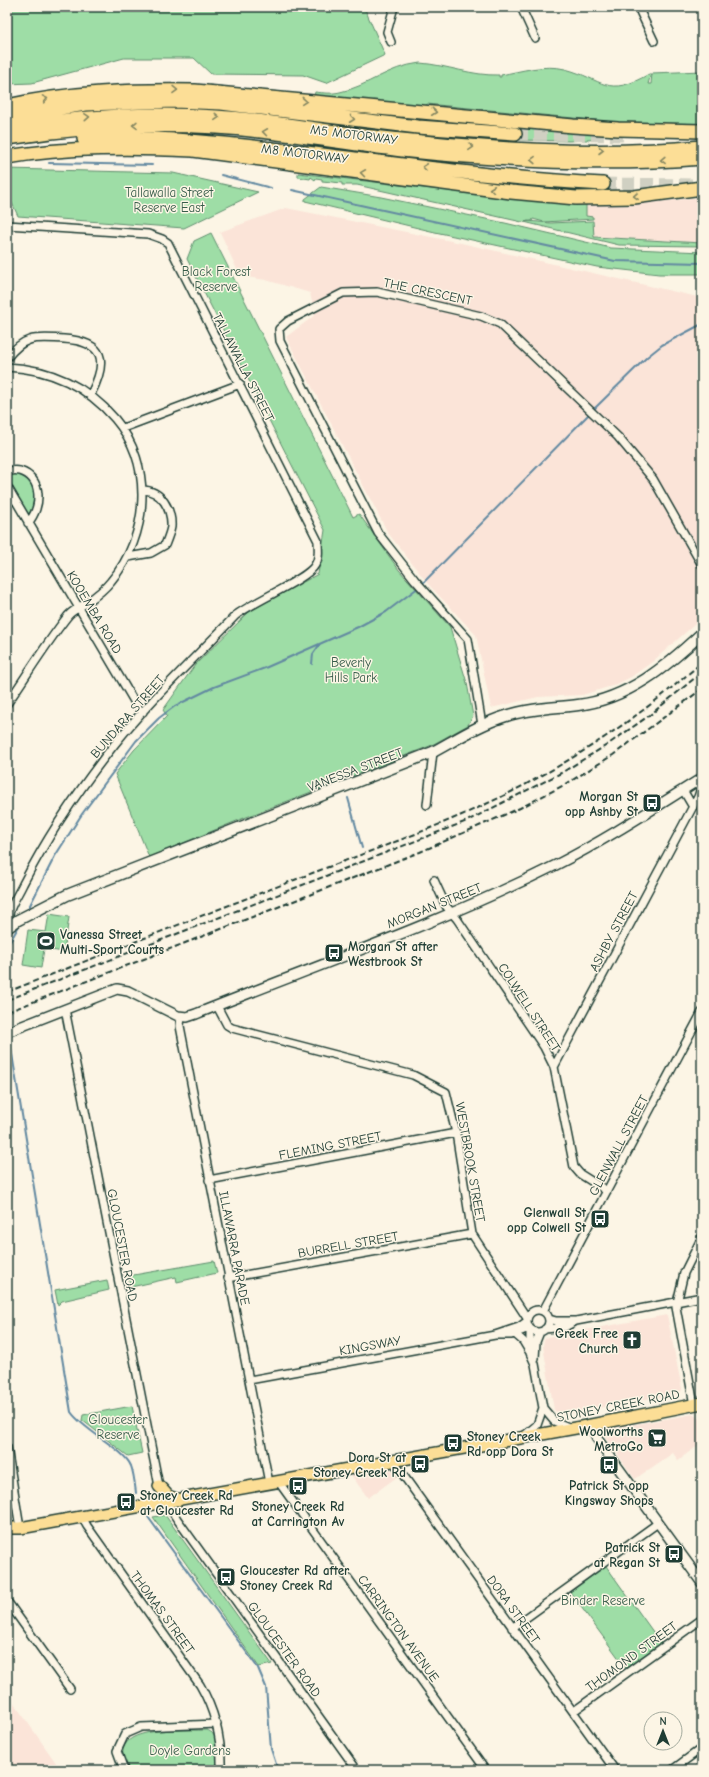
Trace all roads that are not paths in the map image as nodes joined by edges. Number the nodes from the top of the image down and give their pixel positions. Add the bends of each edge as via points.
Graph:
1 (394, 7) edge
2 (520, 7) edge
3 (638, 7) edge
4 (535, 38) dead end
5 (654, 41) dead end
6 (392, 42) dead end
7 (7, 106) edge
8 (7, 116) edge
9 (7, 128) edge
10 (702, 131) edge
11 (515, 134) tunnel mouth
12 (7, 138) edge
13 (702, 147) edge
14 (7, 148) edge
15 (7, 157) edge
16 (702, 158) edge
17 (603, 184) tunnel mouth
18 (702, 188) edge
19 (7, 225) edge
20 (7, 358) edge
21 (7, 367) edge
22 (240, 384) junction
23 (91, 394) junction
24 (123, 428) junction
25 (7, 471) edge
26 (7, 486) edge
27 (142, 490) junction
28 (14, 498) junction
29 (7, 503) edge
30 (28, 523) junction
31 (128, 557) junction
32 (316, 565) joint
33 (702, 565) edge
34 (78, 608) junction
35 (702, 633) edge
36 (7, 704) edge
37 (143, 712) junction
38 (482, 725) junction
39 (433, 752) junction
40 (701, 779) edge
41 (683, 790) junction
42 (427, 805) dead end
43 (693, 807) junction
44 (434, 880) dead end
45 (452, 913) junction
46 (8, 927) edge
47 (217, 1006) junction
48 (65, 1009) junction
49 (702, 1012) edge
50 (181, 1017) junction
51 (7, 1032) edge
52 (554, 1066) junction
53 (456, 1133) junction
54 (209, 1180) junction
55 (607, 1191) junction
56 (472, 1234) junction
57 (702, 1237) edge
58 (228, 1278) junction
59 (702, 1297) edge
60 (677, 1302) junction
61 (543, 1311) junction
62 (549, 1319) junction
63 (576, 1321) junction
64 (529, 1322) junction
65 (543, 1331) junction
66 (515, 1334) junction
67 (495, 1335) junction
68 (530, 1353) junction
69 (535, 1364) junction
70 (249, 1380) junction
71 (699, 1405) edge
72 (543, 1408) junction
73 (591, 1425) junction
74 (573, 1428) junction
75 (521, 1438) junction
76 (7, 1447) edge
77 (393, 1461) junction
78 (274, 1482) junction
79 (159, 1486) junction
80 (179, 1500) junction
81 (166, 1502) junction
82 (152, 1505) junction
83 (82, 1517) junction
84 (658, 1523) junction
85 (7, 1528) edge
86 (20, 1528) junction
87 (7, 1535) edge
88 (702, 1583) edge
89 (7, 1601) edge
90 (702, 1619) edge
91 (512, 1628) junction
92 (70, 1689) dead end
93 (574, 1712) junction
94 (217, 1724) junction
95 (702, 1748) edge
96 (124, 1770) edge
97 (221, 1770) edge
98 (357, 1770) edge
99 (486, 1770) edge
100 (615, 1770) edge
101 (672, 1770) edge

1 - 6 street via 387,32
2 - 4 street
3 - 5 street
7 -> 10 highway via 90,93 195,91 573,126
8 -> 11 highway via 86,104 174,101 222,103 418,127
9 -> 13 highway, M5 MOTORWAY via 84,117 181,115 262,121 371,137 500,149 618,150
16 -> 12 highway, M5 MOTORWAY via 627,161 502,159 410,151 254,131 167,125 78,128
17 -> 14 highway, M8 MOTORWAY via 487,174 186,140 96,139
18 -> 15 highway via 634,197 576,198 511,192 193,150 85,148
19 - 22 street, TALLAWALLA STREET via 148,234 168,243
20 - 23 street via 19,345 36,337 91,344 99,353 101,370
21 - 23 street via 41,372
22 - 24 street
22 - 32 street, TALLAWALLA STREET via 318,541
23 - 24 street
24 - 27 street via 135,455
25 - 30 street via 19,471 32,478 38,488 38,503 34,516
26 - 28 street, KOOEMBA ROAD
27 - 31 street via 138,527
27 - 31 street via 159,495 169,508 171,527 165,545 151,553
28 - 29 street
28 - 30 street, KOOEMBA ROAD
30 - 34 street, KOOEMBA ROAD
31 - 34 street via 102,591
32 - 37 street, BUNDARA STREET via 308,573 254,602 235,616
33 - 38 street, THE CRESCENT via 653,479 618,437 500,324 481,316 377,292 343,293 288,321 279,329 280,341 378,533 426,593 468,639
34 - 36 street via 68,615
34 - 37 street, KOOEMBA ROAD via 138,708
35 - 38 main road, VANESSA STREET via 646,680 621,693 580,705 527,710
37 - 46 street, BUNDARA STREET via 115,744 68,808 35,859 11,908
38 - 39 main road, VANESSA STREET
39 - 42 street
39 - 46 main road, VANESSA STREET via 67,895
40 - 41 street, MORGAN STREET
40 - 43 street, ASHBY STREET via 700,793
41 - 43 street
41 - 45 street, MORGAN STREET via 583,850
43 - 52 street, ASHBY STREET
44 - 45 street, COLWELL STREET
45 - 47 street, MORGAN STREET
45 - 52 street, COLWELL STREET via 544,1047
47 - 50 street, MORGAN STREET
47 - 53 street, WESTBROOK STREET via 227,1025 232,1028 413,1075 446,1092
48 - 50 street via 107,992 123,989
48 - 51 street
48 - 79 street, GLOUCESTER ROAD
49 - 55 street, GLENWALL STREET
50 - 54 street, ILLAWARRA PARADE via 180,1026
52 - 55 street, COLWELL STREET via 574,1167 580,1174
53 - 54 street, FLEMING STREET
53 - 56 street, WESTBROOK STREET
54 - 58 street, ILLAWARRA PARADE
55 - 61 street, GLENWALL STREET
56 - 58 street, BURRELL STREET
56 - 64 street, WESTBROOK STREET via 519,1305 527,1311
57 - 60 street via 684,1273
58 - 70 street, ILLAWARRA PARADE
59 - 60 street
60 - 63 street
60 - 71 street via 677,1313
61 - 62 street
61 - 64 street
62 - 63 street
62 - 65 street
63 - 65 street via 565,1327
64 - 65 street, WESTBROOK STREET
64 - 66 street, KINGSWAY
64 - 67 street, KINGSWAY
64 - 68 street
65 - 69 street via 536,1342
66 - 67 street, KINGSWAY
66 - 68 street via 525,1343
67 - 70 street, KINGSWAY
68 - 69 street
69 - 72 street
70 - 78 street, ILLAWARRA PARADE
71 - 73 main road, STONEY CREEK ROAD
72 - 74 street via 554,1421
72 - 75 street via 535,1428
73 - 74 main road, STONEY CREEK ROAD
73 - 84 street via 598,1440
74 - 75 main road, STONEY CREEK ROAD
75 - 77 main road, STONEY CREEK ROAD
76 - 86 street
77 - 78 main road, STONEY CREEK ROAD
77 - 91 street, DORA STREET
78 - 80 main road, STONEY CREEK ROAD
78 - 99 street, CARRINGTON AVENUE
79 - 80 main road via 168,1496
79 - 82 main road
80 - 81 main road, STONEY CREEK ROAD
81 - 82 main road, STONEY CREEK ROAD
81 - 98 street, GLOUCESTER ROAD
82 - 83 main road, STONEY CREEK ROAD
83 - 86 main road, STONEY CREEK ROAD
83 - 94 street, THOMAS STREET via 200,1685 210,1701
84 - 88 street
84 - 91 street
85 - 86 main road, STONEY CREEK ROAD
86 - 87 main road, STONEY CREEK ROAD
89 - 92 street
90 - 93 street, THOMOND STREET
91 - 93 street, DORA STREET
93 - 100 street, DORA STREET
94 - 96 street via 141,1727 125,1734 117,1751
94 - 97 street, THOMAS STREET
95 - 101 street

